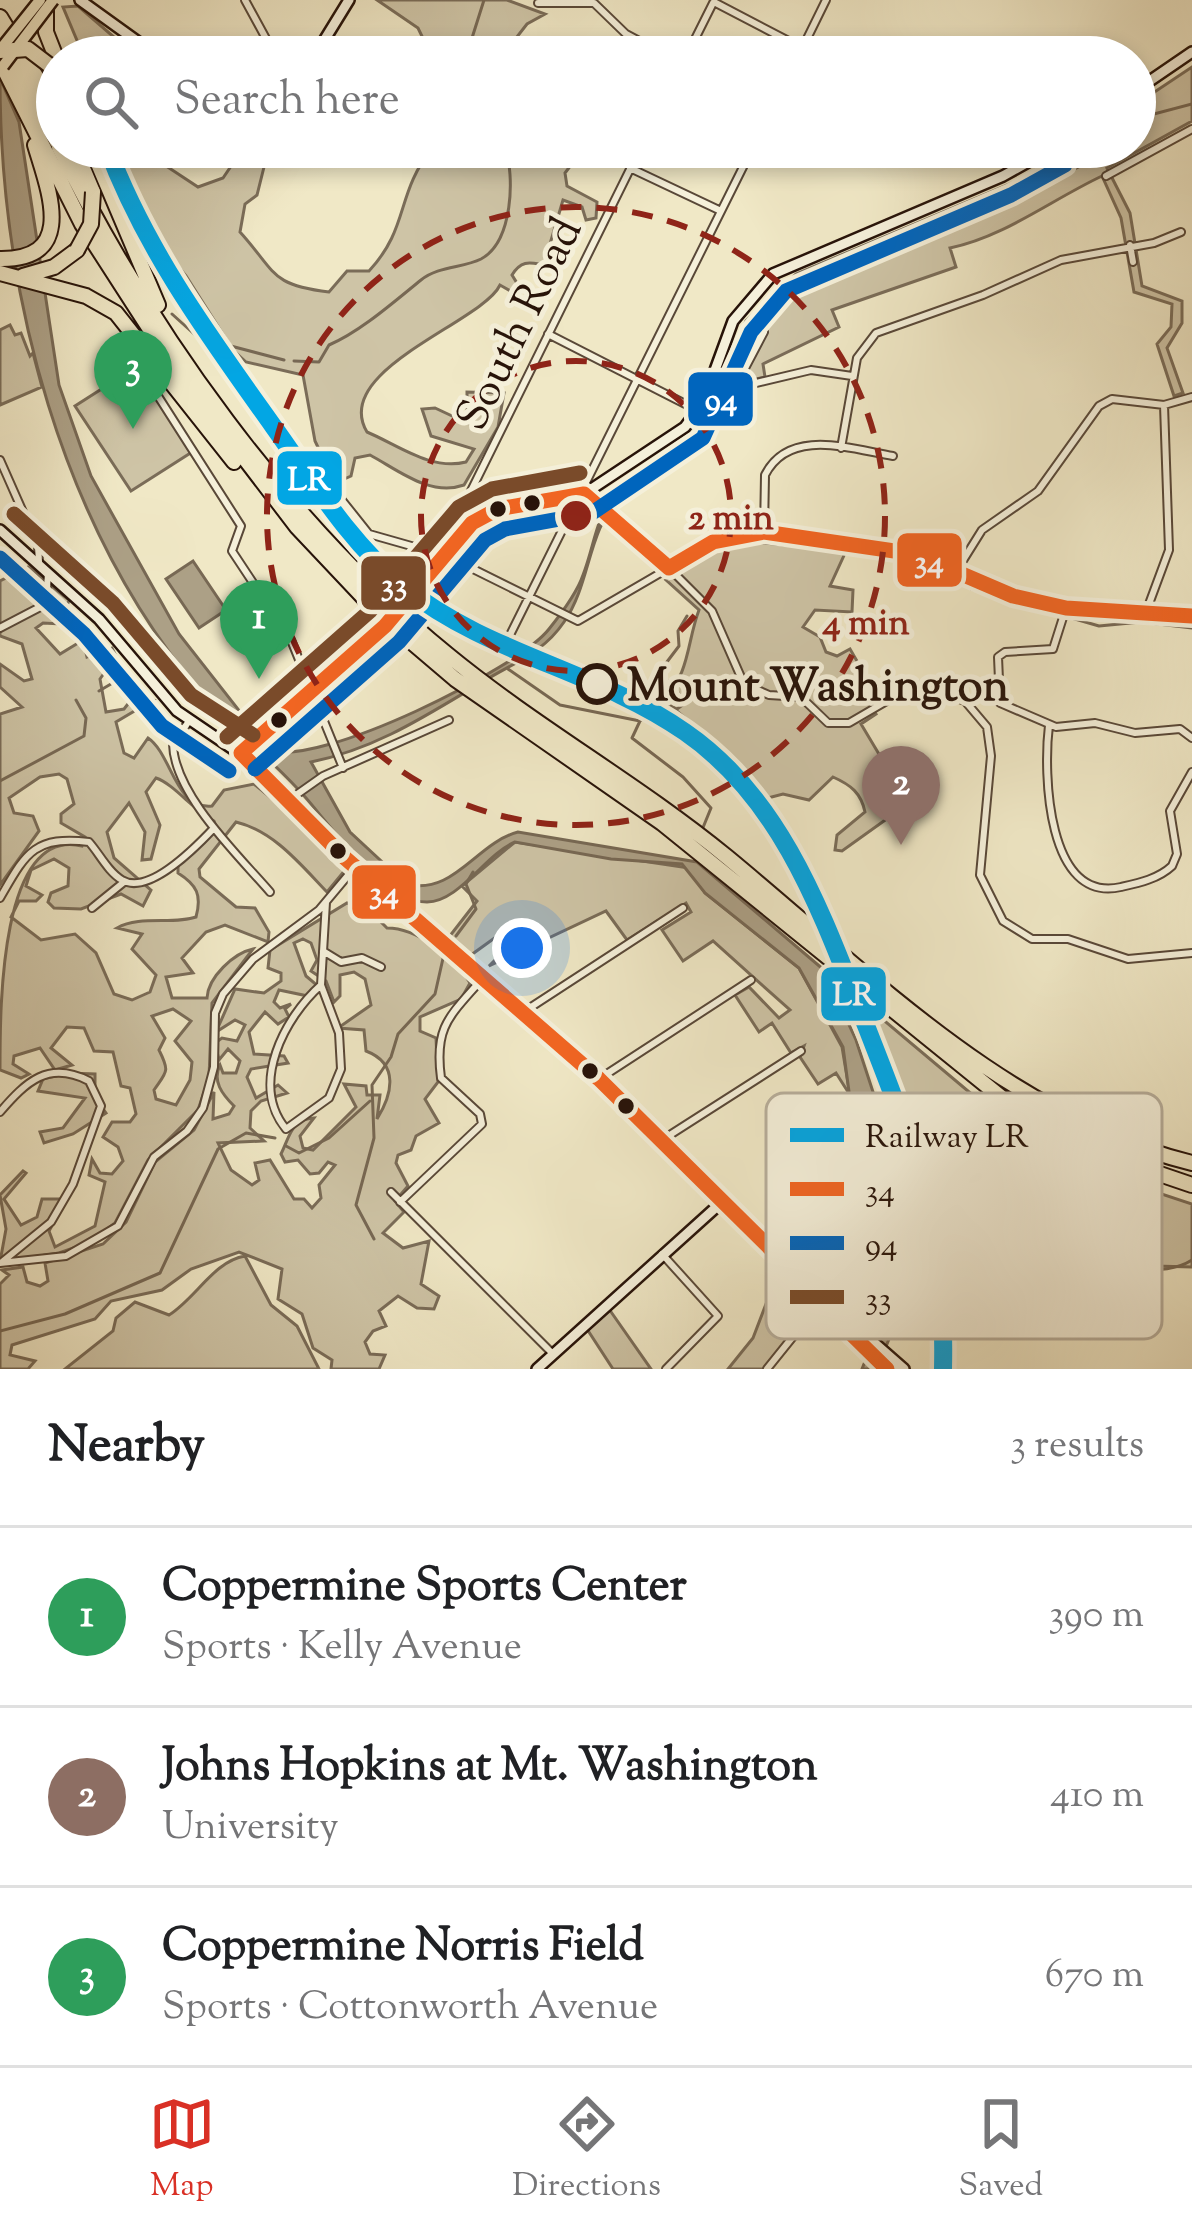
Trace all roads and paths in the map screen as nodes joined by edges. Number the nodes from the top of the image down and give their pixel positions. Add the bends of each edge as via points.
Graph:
1 (80, 0) edge
2 (95, 0) edge
3 (245, 0) edge
4 (349, 0) edge
5 (826, 0) edge
6 (714, 1) edge
7 (49, 2) edge
8 (538, 3) edge
9 (105, 15) junction
10 (0, 17) edge
11 (0, 34) edge
12 (47, 36) edge
13 (132, 36) edge
14 (265, 36) edge
15 (327, 36) edge
16 (630, 36) edge
17 (696, 36) edge
18 (772, 36) edge
19 (808, 36) edge
20 (1192, 52) edge
21 (36, 53) edge
22 (4, 55) edge
23 (36, 76) edge
24 (1156, 77) edge
25 (36, 103) edge
26 (23, 105) junction
27 (1192, 129) edge
28 (36, 131) edge
29 (36, 148) edge
30 (1156, 149) edge
31 (42, 168) edge
32 (54, 168) edge
33 (70, 168) edge
34 (86, 168) edge
35 (90, 168) edge
36 (630, 168) edge
37 (632, 168) edge
38 (742, 168) edge
39 (1017, 168) edge
40 (1121, 168) edge
41 (1106, 176) dead end
42 (721, 211) junction
43 (1181, 232) dead end
44 (1130, 245) junction
45 (1133, 262) dead end
46 (4, 267) edge
47 (764, 332) dead end
48 (548, 334) junction
49 (126, 346) dead end
50 (853, 376) junction
51 (638, 379) junction
52 (730, 392) junction
53 (710, 395) junction
54 (1192, 397) edge
55 (1164, 405) junction
56 (699, 411) junction
57 (228, 416) junction
58 (842, 448) junction
59 (893, 456) dead end
60 (0, 460) edge
61 (328, 484) dead end
62 (584, 494) junction
63 (482, 517) junction
64 (467, 527) junction
65 (0, 530) edge
66 (764, 532) junction
67 (443, 555) junction
68 (670, 568) junction
69 (43, 569) junction
70 (957, 570) junction
71 (352, 588) junction
72 (529, 596) junction
73 (1066, 608) junction
74 (1146, 612) junction
75 (1192, 616) edge
76 (0, 628) edge
77 (508, 639) dead end
78 (461, 675) junction
79 (448, 720) dead end
80 (189, 721) junction
81 (1049, 725) junction
82 (1192, 739) edge
83 (242, 753) junction
84 (342, 764) junction
85 (1192, 772) edge
86 (292, 797) junction
87 (666, 817) junction
88 (214, 828) junction
89 (355, 867) junction
90 (124, 881) junction
91 (270, 892) dead end
92 (0, 898) edge
93 (326, 902) junction
94 (92, 908) dead end
95 (683, 908) dead end
96 (322, 951) junction
97 (1192, 952) edge
98 (381, 967) dead end
99 (484, 976) junction
100 (751, 980) dead end
101 (320, 985) junction
102 (525, 1011) junction
103 (800, 1052) dead end
104 (599, 1079) junction
105 (1000, 1093) edge
106 (1025, 1093) edge
107 (0, 1112) edge
108 (662, 1141) junction
109 (1162, 1153) edge
110 (1192, 1162) edge
111 (1162, 1176) edge
112 (1192, 1185) edge
113 (391, 1192) dead end
114 (723, 1201) junction
115 (400, 1202) junction
116 (766, 1244) edge
117 (662, 1254) junction
118 (0, 1263) edge
119 (791, 1339) edge
120 (855, 1339) edge
121 (871, 1339) edge
122 (552, 1353) junction
123 (886, 1368) edge
124 (537, 1369) edge
125 (666, 1369) edge
126 (767, 1369) edge
127 (904, 1369) edge

1 - 9 main road
2 - 9 main road
3 - 14 street
4 - 15 main road
5 - 19 street
6 - 17 street
6 - 18 street
7 - 12 highway
7 - 22 main road, bridge
8 - 16 street via 593,3
9 - 13 main road
10 - 23 highway
11 - 25 highway
20 - 24 main road
21 - 22 highway, bridge
22 - 26 highway
26 - 28 highway
26 - 29 highway
27 - 30 street
31 - 46 highway via 54,208 44,242
32 - 71 highway via 152,335
33 - 57 highway via 120,261
34 - 46 highway, bridge via 93,192 86,238 54,267
35 - 57 highway via 150,290
36 - 48 street, South Road
37 - 42 street
38 - 42 street
39 - 53 main road via 773,274 733,321
40 - 41 street
42 - 51 street
43 - 44 street
44 - 45 street
44 - 50 street via 1061,260 884,329 859,352
46 - 71 highway via 122,318 291,531
47 - 52 street
48 - 51 street
48 - 64 street, South Road via 460,511
49 - 84 street via 241,526 232,551 291,640
50 - 52 street via 811,370
50 - 58 street
51 - 56 street
51 - 62 street
52 - 53 street
53 - 56 main road
54 - 55 street
55 - 70 street via 1112,399 1099,406 1038,491 982,530
55 - 74 street via 1169,550
56 - 62 main road
57 - 78 highway via 347,562
58 - 59 street
58 - 66 street via 796,446 772,462
60 - 69 street
61 - 67 street via 369,534
62 - 63 main road
62 - 68 main road
62 - 72 street
63 - 64 main road
63 - 72 street via 487,528 465,565
64 - 67 main road
65 - 69 main road
66 - 68 main road via 728,537
66 - 70 main road via 898,550
67 - 83 main road, bridge via 385,626
68 - 72 street via 578,621
68 - 97 street via 712,610 733,668 752,689 801,697 834,724 916,684 979,713 992,745 980,875 1003,921 1032,939 1068,939 1128,959
69 - 76 street via 46,604
69 - 80 main road via 109,629
70 - 73 main road via 1013,596
71 - 78 highway
72 - 77 street
73 - 74 main road
73 - 81 street via 1053,649 1006,652 995,667 1000,703
74 - 75 main road
78 - 87 highway
79 - 84 street
80 - 83 main road
80 - 88 street via 172,750
81 - 82 street via 1180,729
81 - 85 street via 1063,856 1072,876 1094,889 1128,886 1172,866 1170,811
83 - 86 main road
84 - 86 street
86 - 89 main road
87 - 105 highway
87 - 106 highway
88 - 90 street via 149,880
88 - 91 street
89 - 93 street
89 - 99 main road
90 - 92 street via 89,842 70,840 25,854
90 - 94 street
93 - 96 street
93 - 118 street via 253,959 223,994 203,1108 154,1157 118,1226 66,1256
95 - 102 street
96 - 98 street
96 - 101 street
99 - 102 main road
99 - 115 street via 438,1042 441,1078 482,1124
100 - 104 street
101 - 101 street via 339,1033 341,1069 329,1098 286,1129 272,1094 281,1036
102 - 104 main road
103 - 108 street
104 - 108 main road
107 - 118 street via 24,1084 57,1071 89,1081 101,1106 51,1222
108 - 114 main road
109 - 110 highway
111 - 112 highway
113 - 115 street
114 - 116 main road
114 - 117 main road
115 - 122 street
117 - 122 main road
117 - 125 street via 718,1316
119 - 126 street
120 - 123 street
121 - 127 main road
122 - 124 main road

